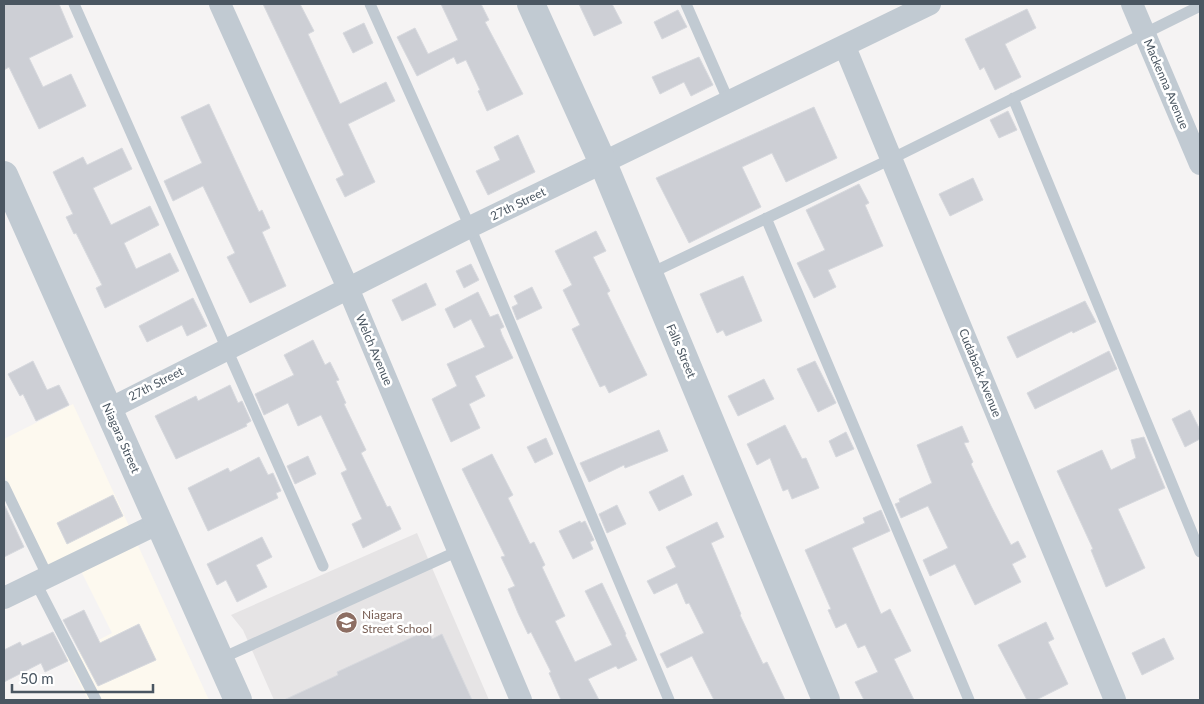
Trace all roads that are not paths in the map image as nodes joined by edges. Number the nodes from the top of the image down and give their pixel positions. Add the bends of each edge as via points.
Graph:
1 (74, 4) edge
2 (220, 4) edge
3 (370, 4) edge
4 (531, 4) edge
5 (686, 4) edge
6 (930, 4) edge
7 (1132, 4) edge
8 (1200, 6) edge
9 (1144, 33) junction
10 (845, 47) junction
11 (1013, 98) junction
12 (729, 102) junction
13 (891, 159) junction
14 (603, 163) junction
15 (1200, 164) edge
16 (4, 175) edge
17 (766, 218) junction
18 (470, 227) junction
19 (648, 274) junction
20 (348, 288) junction
21 (228, 347) junction
22 (109, 409) junction
23 (4, 486) edge
24 (159, 523) junction
25 (458, 551) junction
26 (1200, 552) edge
27 (323, 566) dead end
28 (42, 580) junction
29 (4, 598) edge
30 (220, 659) junction
31 (92, 699) edge
32 (238, 700) edge
33 (520, 700) edge
34 (669, 700) edge
35 (826, 700) edge
36 (969, 700) edge
37 (1114, 700) edge

1 - 21 lane
2 - 20 street, Welch Avenue
3 - 18 lane
4 - 14 street, Falls Street
5 - 12 lane
6 - 10 street, 27th Street
7 - 9 street, Mackenna Avenue
8 - 9 lane
9 - 11 lane
9 - 15 street, Mackenna Avenue
10 - 12 street, 27th Street
10 - 13 street, Cudaback Avenue
11 - 13 lane
11 - 26 lane
12 - 14 street, 27th Street
13 - 17 lane
13 - 37 street, Cudaback Avenue
14 - 18 street, 27th Street
14 - 19 street, Falls Street
16 - 22 street, Niagara Street
17 - 19 lane
17 - 36 lane
18 - 20 street, 27th Street
18 - 34 lane
19 - 35 street, Falls Street
20 - 21 street, 27th Street
20 - 25 street, Welch Avenue
21 - 22 street, 27th Street
21 - 27 lane
22 - 24 street, Niagara Street
23 - 28 lane
24 - 28 street
24 - 30 street, Niagara Street
25 - 30 lane
25 - 33 street, Welch Avenue
28 - 29 street
28 - 31 lane
30 - 32 street, Niagara Street

